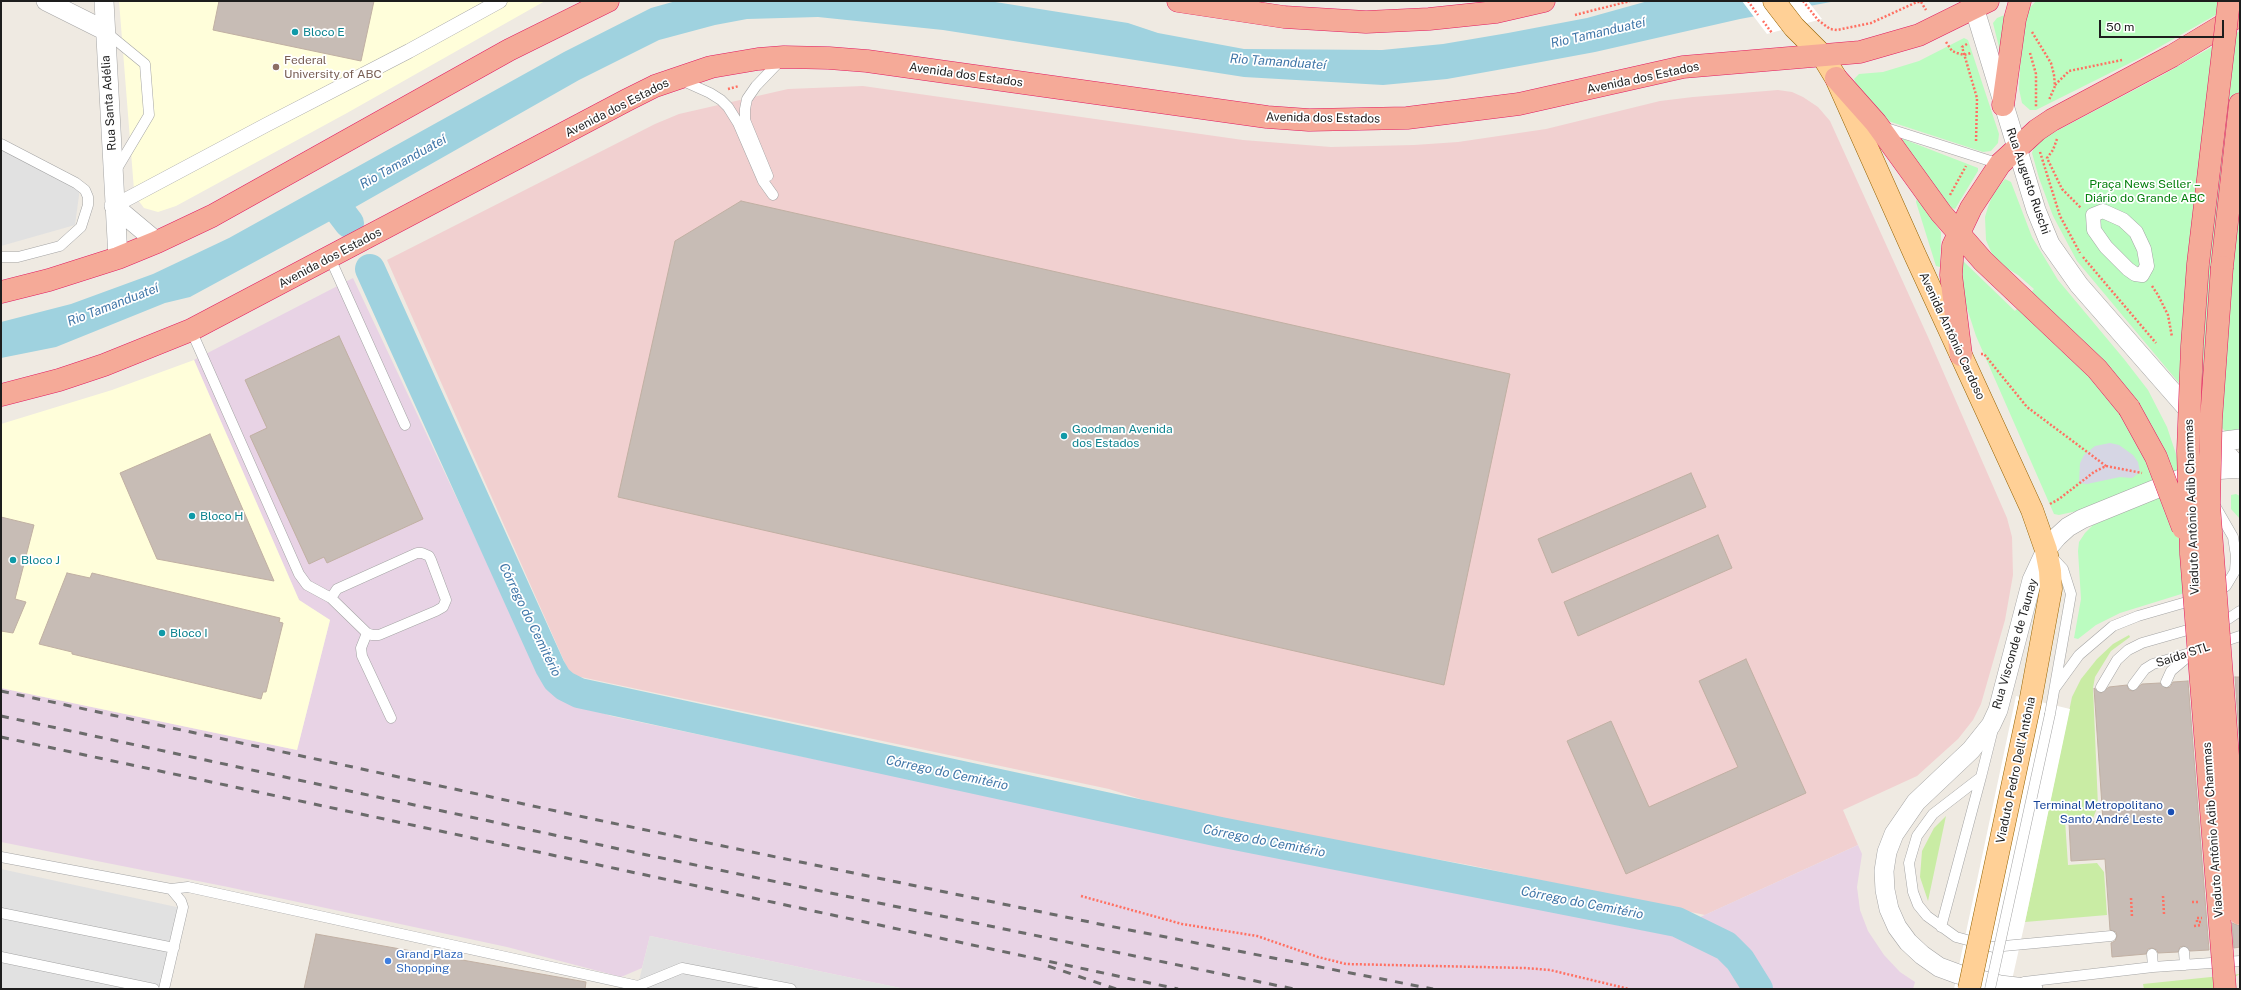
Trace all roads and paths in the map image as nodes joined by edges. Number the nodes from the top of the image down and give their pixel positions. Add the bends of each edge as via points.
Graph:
1 (46, 1) edge
2 (104, 1) edge
3 (500, 1) edge
4 (608, 1) edge
5 (1178, 1) edge
6 (1544, 1) edge
7 (1630, 1) edge
8 (1774, 1) edge
9 (1803, 1) edge
10 (2020, 1) edge
11 (2229, 1) edge
12 (1921, 2) edge
13 (1977, 3) edge
14 (1575, 14) dead end
15 (2240, 15) edge
16 (1937, 26) junction
17 (104, 30) junction
18 (2013, 34) junction
19 (1984, 42) junction
20 (1822, 55) junction
21 (1964, 55) junction
22 (784, 57) junction
23 (677, 78) junction
24 (1836, 78) junction
25 (2240, 104) edge
26 (2003, 105) junction
27 (1876, 123) junction
28 (2044, 125) junction
29 (1, 144) edge
30 (2016, 148) junction
31 (1971, 156) junction
32 (2047, 158) dead end
33 (2000, 164) junction
34 (113, 175) junction
35 (114, 206) junction
36 (1941, 213) junction
37 (2240, 217) edge
38 (1958, 233) junction
39 (157, 242) junction
40 (1, 257) edge
41 (118, 258) junction
42 (330, 258) junction
43 (2222, 267) junction
44 (2142, 275) joint
45 (1, 292) edge
46 (191, 330) junction
47 (2156, 344) dead end
48 (1961, 354) junction
49 (2156, 373) junction
50 (1, 395) edge
51 (405, 425) dead end
52 (2240, 439) edge
53 (2216, 442) junction
54 (2106, 466) junction
55 (2240, 468) edge
56 (2200, 471) junction
57 (2145, 473) dead end
58 (2049, 504) dead end
59 (2233, 537) junction
60 (2240, 546) edge
61 (2046, 550) junction
62 (2191, 554) junction
63 (331, 598) junction
64 (2240, 611) edge
65 (367, 633) junction
66 (2240, 636) edge
67 (2192, 652) junction
68 (2166, 682) dead end
69 (2133, 685) dead end
70 (2101, 687) dead end
71 (2055, 688) junction
72 (1998, 710) junction
73 (390, 718) dead end
74 (1981, 777) junction
75 (1, 856) edge
76 (171, 889) junction
77 (1081, 896) dead end
78 (2163, 896) dead end
79 (2131, 898) dead end
80 (1, 913) edge
81 (2164, 914) dead end
82 (2240, 914) edge
83 (2132, 916) dead end
84 (1941, 927) junction
85 (2110, 936) dead end
86 (174, 948) junction
87 (2184, 952) dead end
88 (2152, 954) dead end
89 (1, 957) edge
90 (2240, 961) edge
91 (2185, 965) junction
92 (2153, 967) junction
93 (1995, 987) edge
94 (154, 989) edge
95 (164, 989) edge
96 (791, 989) edge
97 (1629, 989) edge
98 (1969, 989) edge
99 (2032, 989) edge
100 (2225, 989) edge

1 - 17 street
2 - 17 street, Rua Santa Adélia
3 - 35 street via 409,52 255,130
4 - 39 highway via 509,50 266,187
5 - 6 highway via 1284,17 1366,22 1429,19 1489,12
7 - 14 path
8 - 20 main road, Avenida Antônio Cardoso via 1794,27
9 - 12 path via 1818,20 1830,29 1850,28 1884,18
10 - 18 highway
11 - 62 highway, Viaduto Antônio Adib Chammas, bridge via 2198,264 2192,346 2188,451
12 - 16 path
13 - 16 highway, Avenida dos Estados
13 - 19 street, Rua Augusto Ruschi
15 - 28 highway via 2177,54
16 - 20 highway, Avenida dos Estados via 1919,35 1868,50
16 - 21 path via 1952,51
17 - 34 street, Rua Santa Adélia
17 - 34 lane via 145,64 148,116
18 - 26 highway
18 - 28 path via 2024,42 2032,58
18 - 28 path via 2030,28 2051,63 2055,86 2047,104
19 - 21 path
19 - 21 path via 1962,47
19 - 26 street, Rua Augusto Ruschi
20 - 22 highway, Avenida dos Estados via 1683,67 1565,95 1474,110 1407,118 1336,120 1267,117 867,61
20 - 24 main road, Avenida Antônio Cardoso
21 - 31 path via 1978,98 1977,134
22 - 23 highway, Avenida dos Estados via 718,66
22 - 23 lane via 756,86 747,99 745,109 745,120 773,195 763,182 738,122 728,107 710,93
23 - 42 highway, Avenida dos Estados via 627,100
24 - 27 highway
24 - 48 main road, Avenida Antônio Cardoso
25 - 43 highway, Viaduto Antônio Adib Chammas
26 - 30 street, Rua Augusto Ruschi
27 - 31 lane
27 - 36 highway
28 - 30 highway
28 - 32 path via 2057,140
28 - 47 path via 2037,143 2066,229 2081,254
29 - 40 lane via 76,183 85,190 88,205 81,227 60,246 18,257
30 - 33 highway
30 - 49 street, Rua Augusto Ruschi via 2036,210 2056,254
31 - 33 lane
31 - 36 path
33 - 38 highway via 1985,184
34 - 35 street, Rua Santa Adélia
35 - 39 street
35 - 41 street, Rua Santa Adélia
36 - 38 highway
37 - 43 highway
38 - 48 highway via 1951,260
38 - 62 highway, bridge via 2008,286 2097,369 2129,408 2167,480
39 - 41 highway
41 - 45 highway
42 - 46 highway, Avenida dos Estados
42 - 51 lane
43 - 82 highway, Viaduto Antônio Adib Chammas, bridge via 2211,420 2209,505
44 - 44 street via 2128,269 2106,247 2094,230 2093,215 2103,211 2123,220 2136,232 2144,249 2147,266
46 - 50 highway, Avenida dos Estados via 104,366
46 - 63 lane via 299,574 307,585
48 - 54 path via 1984,354 2027,407
48 - 61 main road, Avenida Antônio Cardoso via 2032,510
49 - 53 street, Rua Augusto Ruschi
49 - 56 street via 2184,425
52 - 53 street
53 - 55 street, Rua Augusto Ruschi
54 - 57 path
54 - 58 path
55 - 56 street, Rua Visconde de Taunay
56 - 59 lane via 2214,504
56 - 61 street, Rua Visconde de Taunay via 2082,519 2068,527
59 - 60 lane
59 - 71 lane via 2236,556 2234,571 2226,586 2214,594 2113,626 2079,655
61 - 71 lane, Avenida Antônio Cardoso via 2063,569 2071,594
61 - 72 street, Rua Visconde de Taunay via 2032,580
61 - 98 main road, Viaduto Pedro Dell'Antônia, bridge via 2050,571 2050,604
62 - 100 highway, Viaduto Antônio Adib Chammas, bridge
63 - 65 lane
63 - 65 lane via 338,589 417,553 429,556 446,595 443,607 378,636
64 - 70 lane via 2228,619 2142,643 2128,650 2117,660
65 - 73 lane via 361,648 362,656
66 - 67 lane, Saída STL
67 - 68 lane via 2171,671
67 - 69 lane, Saída STL via 2153,664 2145,669
71 - 93 lane, Viaduto Pedro Dell'Antônia, bridge
72 - 74 lane
72 - 93 street, Rua Visconde de Taunay via 1983,738 1916,802 1904,817 1892,840 1884,871 1889,909 1908,942 1939,967
74 - 84 lane
74 - 84 lane via 1933,814 1917,836 1912,849 1909,864 1912,892 1927,916
75 - 76 lane
76 - 86 lane via 183,907
76 - 96 lane via 188,887 638,986 682,968
77 - 97 path via 1182,924 1257,936 1346,964 1537,969
78 - 81 path
79 - 83 path
80 - 86 lane
84 - 85 lane via 1956,937 1993,947
86 - 95 lane
87 - 91 lane
88 - 92 lane
89 - 94 lane
90 - 91 lane
91 - 92 lane
92 - 93 lane
93 - 99 street, Rua Visconde de Taunay

